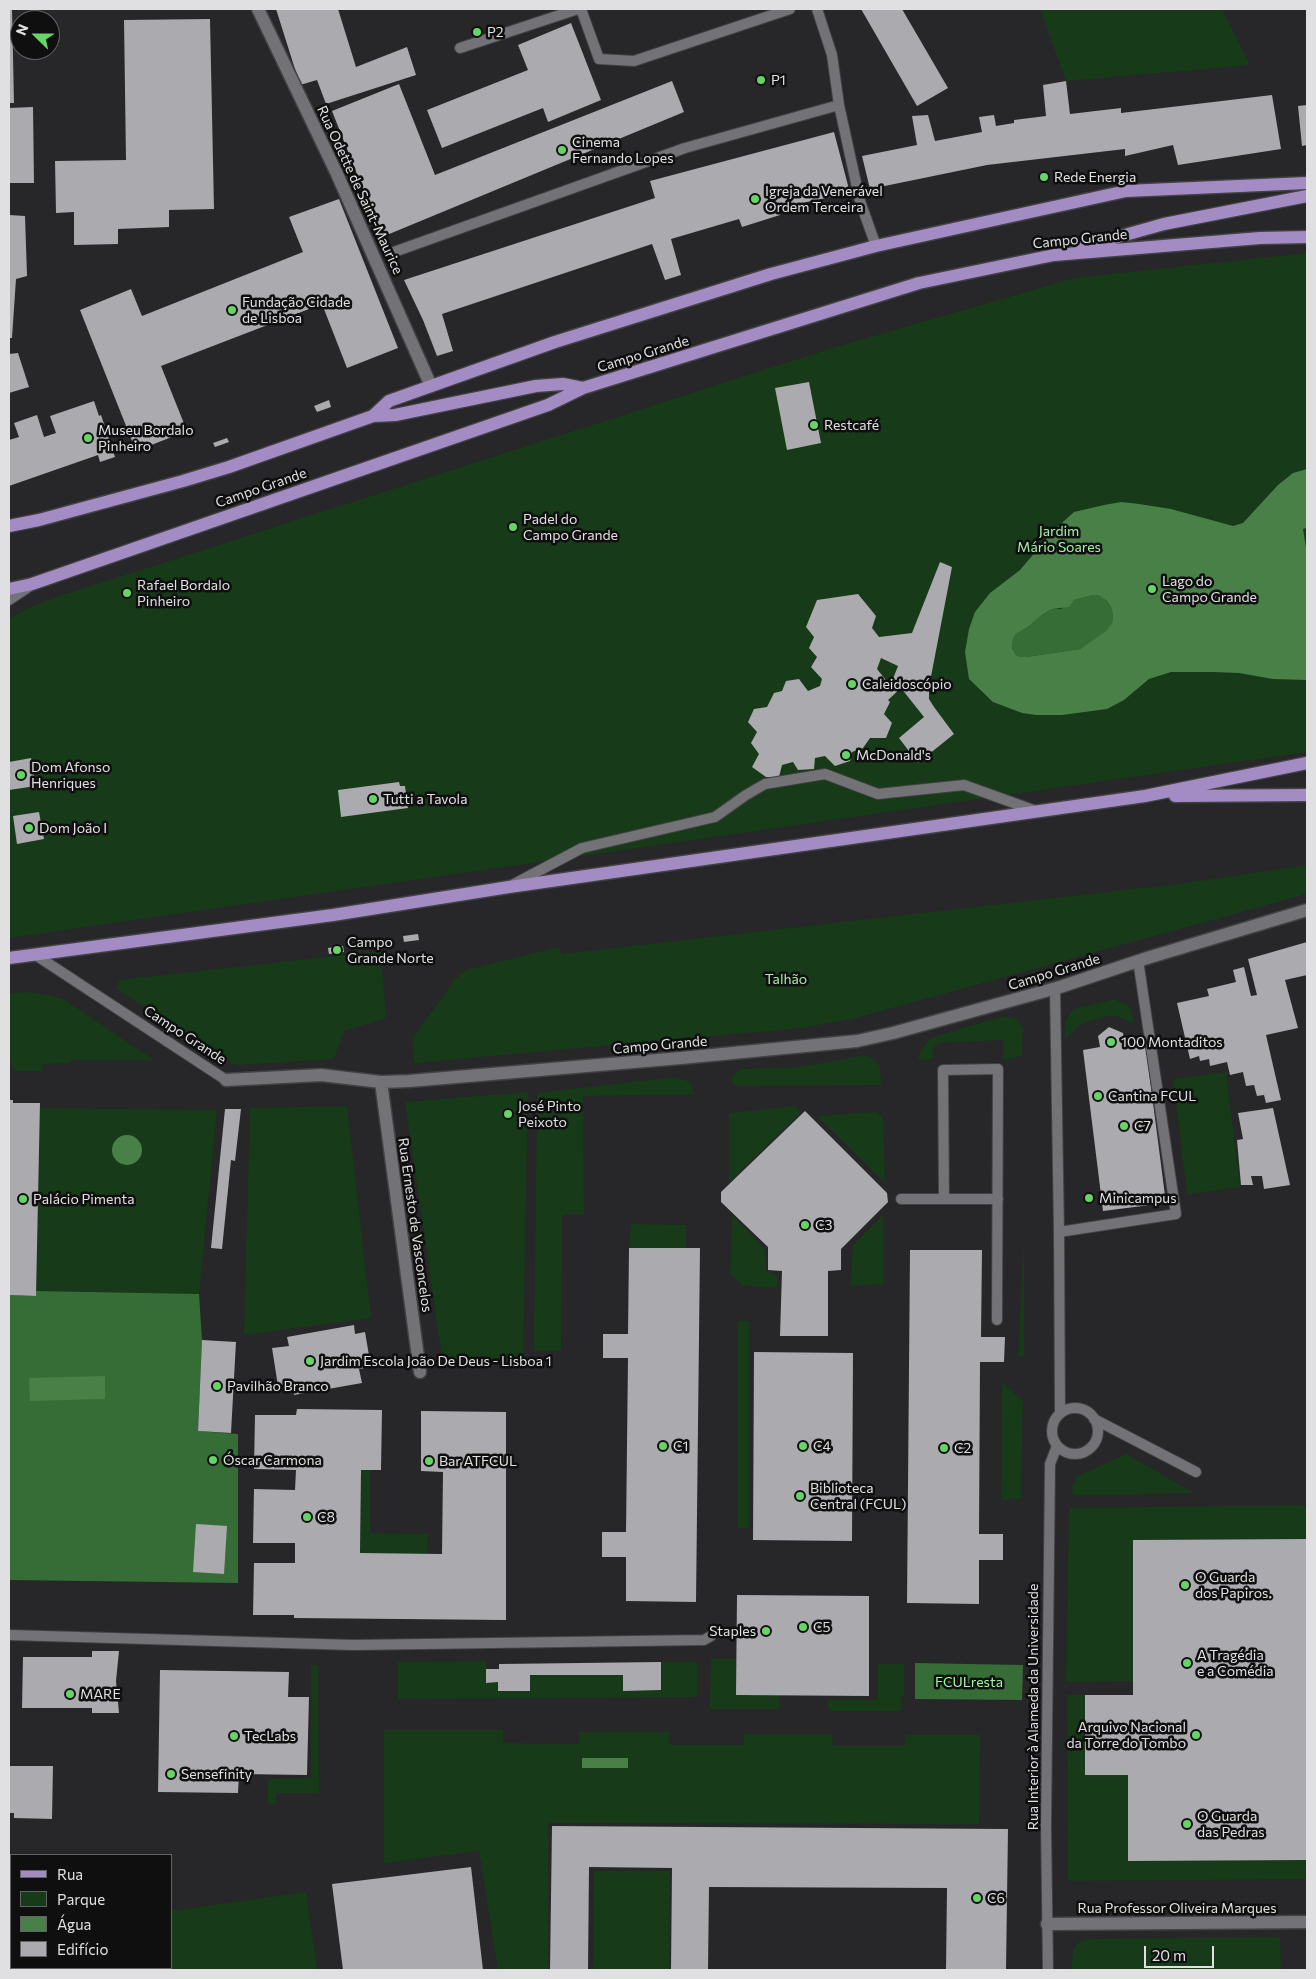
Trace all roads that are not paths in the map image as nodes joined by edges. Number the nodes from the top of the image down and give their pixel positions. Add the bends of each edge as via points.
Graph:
1 (258, 9) edge
2 (579, 9) edge
3 (790, 9) edge
4 (817, 9) edge
5 (556, 12) edge
6 (460, 48) dead end
7 (838, 105) junction
8 (1307, 183) edge
9 (1307, 196) edge
10 (1307, 237) edge
11 (876, 246) junction
12 (391, 253) dead end
13 (1054, 255) junction
14 (431, 386) junction
15 (583, 388) junction
16 (373, 416) junction
17 (9, 526) edge
18 (32, 584) junction
19 (9, 589) edge
20 (9, 600) edge
21 (1307, 763) edge
22 (1307, 795) edge
23 (1145, 796) junction
24 (1036, 811) junction
25 (509, 887) junction
26 (1307, 910) edge
27 (34, 954) junction
28 (9, 958) edge
29 (1138, 960) junction
30 (1054, 989) junction
31 (226, 1080) joint
32 (382, 1082) junction
33 (901, 1199) dead end
34 (944, 1199) junction
35 (998, 1199) junction
36 (1059, 1232) junction
37 (998, 1320) dead end
38 (420, 1372) dead end
39 (1060, 1414) junction
40 (1094, 1419) junction
41 (1057, 1446) junction
42 (1196, 1472) dead end
43 (9, 1635) edge
44 (711, 1636) dead end
45 (1307, 1922) edge
46 (1047, 1924) junction
47 (1048, 1970) edge

1 - 14 street, Rua Odette de Saint-Maurice via 337,174
2 - 3 lane via 599,59 634,61
2 - 5 lane
4 - 7 lane via 832,55
5 - 6 lane
7 - 11 lane via 860,201
7 - 12 lane via 686,148
8 - 11 main road via 1126,191
9 - 13 main road via 1164,224
10 - 13 main road, Campo Grande
11 - 14 main road via 771,274 585,332
13 - 15 main road, Campo Grande via 919,283
14 - 16 main road via 389,400
15 - 16 main road via 563,384 536,386 395,415
15 - 18 main road, Campo Grande via 548,406
16 - 17 main road via 183,481
18 - 19 main road, Campo Grande
18 - 20 lane
21 - 23 main road
22 - 23 main road
23 - 24 main road
24 - 25 main road
24 - 25 lane via 964,786 878,794 825,774 766,784 715,817 582,848
25 - 27 main road via 324,916
26 - 29 street, Campo Grande
27 - 28 main road
27 - 31 lane, Campo Grande
29 - 30 street, Campo Grande
29 - 36 lane via 1176,1214
30 - 32 street, Campo Grande via 857,1041
30 - 36 lane, Rua Interior à Alameda da Universidade
31 - 32 street, Campo Grande via 321,1075
32 - 38 street, Rua Ernesto de Vasconcelos
33 - 34 lane
34 - 35 lane
34 - 35 lane via 944,1070 998,1069
35 - 37 lane
36 - 39 lane, Rua Interior à Alameda da Universidade
39 - 40 lane via 1074,1408
39 - 41 lane, Rua Interior à Alameda da Universidade via 1052,1426
40 - 41 lane via 1097,1434 1091,1447 1070,1454
40 - 42 lane
41 - 46 lane, Rua Interior à Alameda da Universidade via 1050,1464
43 - 44 lane via 353,1645 704,1640
45 - 46 street, Rua Professor Oliveira Marques
46 - 47 lane, Rua Interior à Alameda da Universidade

